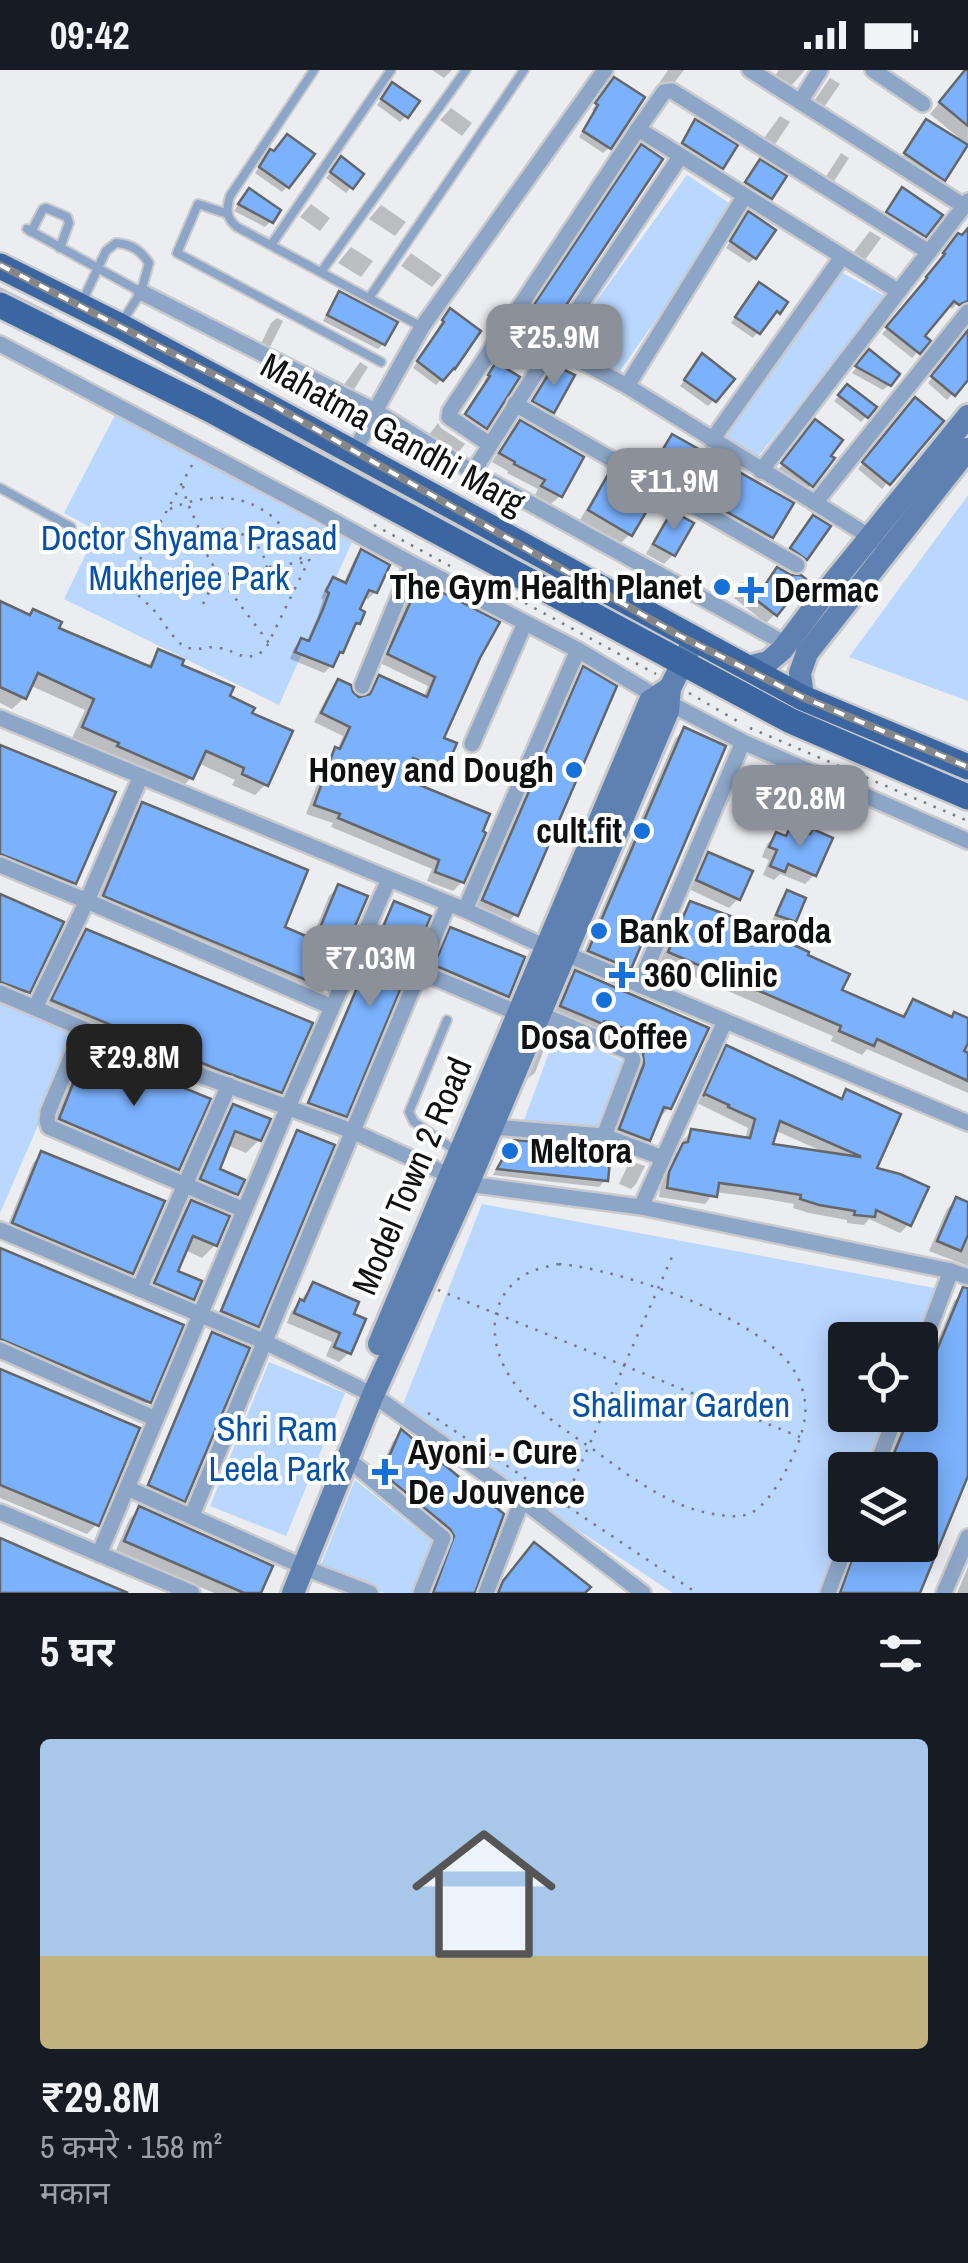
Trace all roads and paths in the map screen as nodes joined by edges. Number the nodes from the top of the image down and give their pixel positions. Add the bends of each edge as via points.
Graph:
1 (314, 70) edge
2 (391, 70) edge
3 (466, 70) edge
4 (524, 70) edge
5 (605, 70) edge
6 (750, 70) edge
7 (820, 70) edge
8 (873, 70) edge
9 (800, 102) junction
10 (924, 104) dead end
11 (638, 129) junction
12 (680, 157) junction
13 (744, 196) junction
14 (966, 203) edge
15 (228, 214) junction
16 (271, 245) junction
17 (60, 248) junction
18 (928, 252) junction
19 (842, 257) junction
20 (0, 266) edge
21 (98, 268) junction
22 (321, 272) junction
23 (141, 292) junction
24 (898, 292) junction
25 (369, 298) junction
26 (0, 305) edge
27 (80, 306) junction
28 (968, 312) edge
29 (120, 326) junction
30 (422, 328) junction
31 (0, 344) edge
32 (553, 346) junction
33 (381, 362) dead end
34 (627, 386) junction
35 (515, 404) junction
36 (375, 411) junction
37 (968, 416) edge
38 (712, 440) junction
39 (489, 444) junction
40 (968, 448) edge
41 (200, 450) junction
42 (354, 453) junction
43 (761, 471) junction
44 (473, 472) junction
45 (182, 482) junction
46 (0, 488) edge
47 (186, 502) junction
48 (815, 503) junction
49 (167, 510) junction
50 (332, 520) junction
51 (71, 527) dead end
52 (199, 531) junction
53 (880, 543) junction
54 (305, 562) junction
55 (412, 564) junction
56 (797, 565) dead end
57 (267, 568) junction
58 (218, 572) junction
59 (133, 578) junction
60 (203, 604) dead end
61 (525, 623) junction
62 (694, 639) junction
63 (270, 644) junction
64 (786, 644) junction
65 (578, 650) junction
66 (748, 667) junction
67 (362, 686) dead end
68 (670, 687) junction
69 (803, 698) junction
70 (0, 718) edge
71 (743, 742) junction
72 (472, 744) dead end
73 (968, 767) edge
74 (142, 776) junction
75 (968, 797) edge
76 (968, 841) edge
77 (0, 864) edge
78 (389, 878) junction
79 (86, 901) junction
80 (448, 904) junction
81 (465, 910) junction
82 (557, 951) junction
83 (421, 972) junction
84 (639, 985) junction
85 (0, 994) edge
86 (332, 1007) junction
87 (35, 1008) junction
88 (530, 1014) junction
89 (447, 1020) dead end
90 (725, 1021) junction
91 (84, 1029) junction
92 (229, 1085) junction
93 (288, 1107) junction
94 (968, 1123) edge
95 (492, 1126) junction
96 (352, 1131) junction
97 (604, 1136) junction
98 (460, 1153) junction
99 (663, 1158) junction
100 (459, 1181) junction
101 (183, 1185) junction
102 (641, 1207) junction
103 (244, 1210) junction
104 (0, 1230) edge
105 (676, 1250) dead end
106 (952, 1271) junction
107 (968, 1277) edge
108 (423, 1284) junction
109 (659, 1288) junction
110 (139, 1289) junction
111 (494, 1312) junction
112 (200, 1314) junction
113 (932, 1322) edge
114 (265, 1342) junction
115 (0, 1350) edge
116 (625, 1365) junction
117 (367, 1391) junction
118 (428, 1412) dead end
119 (156, 1419) junction
120 (800, 1436) junction
121 (589, 1447) junction
122 (348, 1458) junction
123 (127, 1488) junction
124 (522, 1500) junction
125 (564, 1503) junction
126 (0, 1512) edge
127 (192, 1515) junction
128 (968, 1537) edge
129 (99, 1554) junction
130 (840, 1562) edge
131 (299, 1565) junction
132 (192, 1593) edge
133 (285, 1593) edge
134 (293, 1593) edge
135 (370, 1593) edge
136 (422, 1593) edge
137 (486, 1593) edge
138 (642, 1593) edge
139 (697, 1593) edge
140 (828, 1593) edge
141 (944, 1593) edge

1 - 15 lane via 230,196
2 - 16 lane
3 - 22 lane
4 - 25 lane
5 - 30 street
6 - 9 street
7 - 9 street
8 - 10 street
9 - 14 street
11 - 12 street
11 - 18 street via 664,92 672,91
11 - 39 street via 450,411 448,417
12 - 13 street
12 - 32 street
13 - 19 street
13 - 34 street
14 - 18 street
15 - 16 lane via 238,228
15 - 33 lane via 198,204 177,253
16 - 22 lane
17 - 17 lane via 29,230 43,209 67,216
17 - 21 lane
18 - 24 street
19 - 24 street
19 - 38 street
20 - 27 main road, Mahatma Gandhi Marg
21 - 23 lane
21 - 23 lane via 106,251 127,244 149,263
21 - 27 lane
22 - 25 lane
23 - 29 lane
23 - 36 street
24 - 43 street
25 - 30 lane
26 - 68 main road, Mahatma Gandhi Marg via 207,408
27 - 29 main road, Mahatma Gandhi Marg
28 - 48 street
29 - 42 main road, Mahatma Gandhi Marg
30 - 36 street
31 - 41 street
32 - 34 street
32 - 35 street
34 - 38 street
35 - 39 street
35 - 56 street
36 - 42 street
36 - 44 street
37 - 53 street
38 - 43 street
39 - 44 street
40 - 53 street
41 - 45 path
41 - 50 street
42 - 62 main road, Mahatma Gandhi Marg
43 - 48 street
44 - 64 street
45 - 47 path
45 - 49 path
46 - 51 lane
47 - 49 path
47 - 52 path
47 - 54 path via 224,498 252,505 276,520
48 - 53 street
49 - 59 path
50 - 54 path
50 - 55 street
52 - 57 path via 234,530 248,537 260,547
52 - 58 path
53 - 64 street
53 - 69 street via 807,652 800,673
54 - 57 path
54 - 63 path
55 - 61 street
55 - 67 street
57 - 58 path via 243,576
58 - 59 path
58 - 60 path
58 - 63 path
59 - 63 path via 134,589 185,647 214,646 246,657
61 - 65 street
61 - 72 street
62 - 66 main road, Mahatma Gandhi Marg
62 - 68 street, Model Town 2 Road
64 - 66 street via 768,662
65 - 68 street
65 - 81 street
66 - 69 main road, Mahatma Gandhi Marg
68 - 71 street
68 - 75 main road, Mahatma Gandhi Marg via 790,722
68 - 82 street, Model Town 2 Road via 668,710
69 - 73 main road, Mahatma Gandhi Marg
70 - 74 street
71 - 76 street
71 - 84 street
74 - 78 street
74 - 79 street
77 - 79 street
78 - 80 street
78 - 86 street
79 - 86 street
79 - 87 street
80 - 81 street
80 - 83 street
81 - 82 street
82 - 84 street
82 - 88 street, Model Town 2 Road
83 - 88 street
83 - 96 street
84 - 90 street
85 - 87 street
86 - 93 street
87 - 91 street
88 - 95 street, Model Town 2 Road
88 - 97 street via 630,1052 633,1060
88 - 98 street, Model Town 2 Road
89 - 98 lane via 409,1112
90 - 94 street
90 - 99 street
91 - 92 street
91 - 101 street via 48,1112 49,1127
92 - 93 street
92 - 101 street
93 - 96 street
93 - 103 street
95 - 97 street
95 - 100 street, Model Town 2 Road
96 - 100 street
96 - 114 street
97 - 99 street
98 - 100 street, Model Town 2 Road
99 - 102 street
100 - 102 street
100 - 108 street, Model Town 2 Road
100 - 117 street, Model Town 2 Road
101 - 103 street
101 - 110 street
102 - 106 street
103 - 112 street
104 - 110 street
105 - 109 path
106 - 107 street
106 - 113 street
108 - 111 path
108 - 117 street, Model Town 2 Road
109 - 111 path via 559,1264 530,1272 508,1288
109 - 116 path
109 - 120 path via 738,1322 782,1354 804,1394
110 - 112 street
111 - 116 path
111 - 121 path via 504,1368 518,1388
112 - 114 street
112 - 119 street
114 - 117 street
114 - 127 street
115 - 119 street
116 - 120 path
116 - 121 path
117 - 122 street, Model Town 2 Road
117 - 124 street
117 - 131 street, Model Town 2 Road
118 - 125 path
119 - 123 street
120 - 121 path via 766,1500 736,1516 650,1490
121 - 125 path
122 - 131 street, Model Town 2 Road
122 - 136 street via 443,1538
123 - 127 street
123 - 129 street
124 - 137 street
124 - 138 street
125 - 139 path
126 - 129 street
127 - 131 street
128 - 141 street
129 - 132 street
130 - 140 street
131 - 133 street, Model Town 2 Road via 287,1577
131 - 134 street, Model Town 2 Road
131 - 135 street

